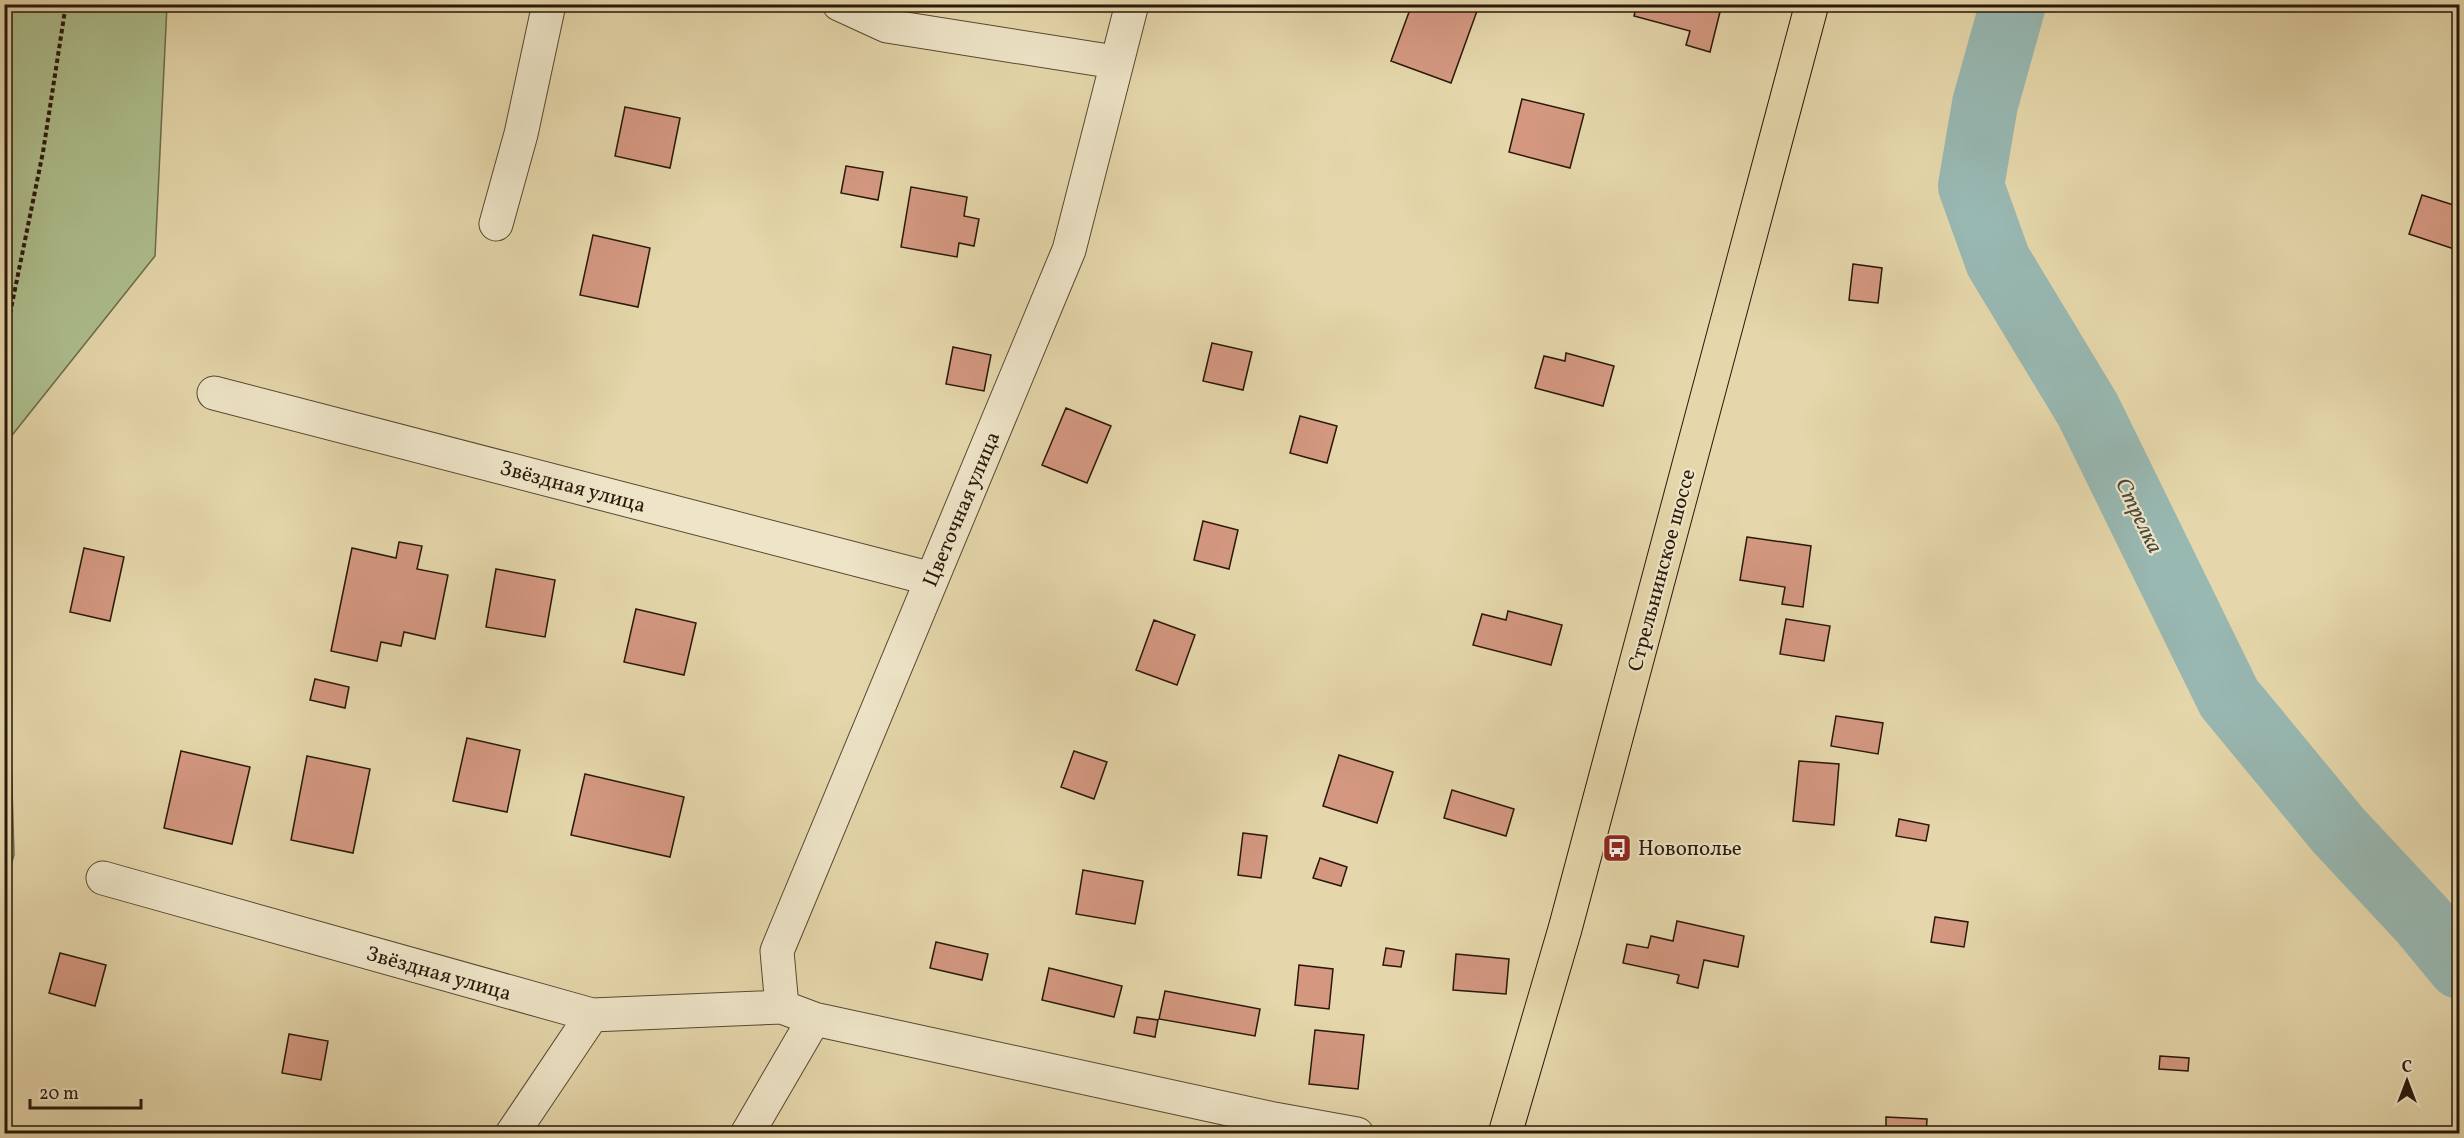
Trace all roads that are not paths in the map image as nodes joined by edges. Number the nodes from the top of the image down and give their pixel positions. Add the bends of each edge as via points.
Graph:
1 (549, 4) edge
2 (838, 4) edge
3 (1132, 4) edge
4 (1812, 4) edge
5 (1115, 62) junction
6 (496, 224) dead end
7 (214, 393) dead end
8 (932, 579) junction
9 (103, 878) dead end
10 (782, 1007) junction
11 (592, 1016) junction
12 (814, 1019) junction
13 (512, 1134) edge
14 (747, 1134) edge
15 (1357, 1134) edge
16 (1505, 1134) edge

1 - 6 street via 521,134
2 - 5 street via 887,26
3 - 5 street, Цветочная улица
4 - 16 main road, Стрельнинское шоссе via 1566,929
5 - 8 street, Цветочная улица via 1069,250
7 - 8 street, Звёздная улица
8 - 10 street, Цветочная улица via 777,951
9 - 11 street, Звёздная улица
10 - 11 street, Звёздная улица
10 - 12 street
11 - 13 street
12 - 14 street
12 - 15 street

